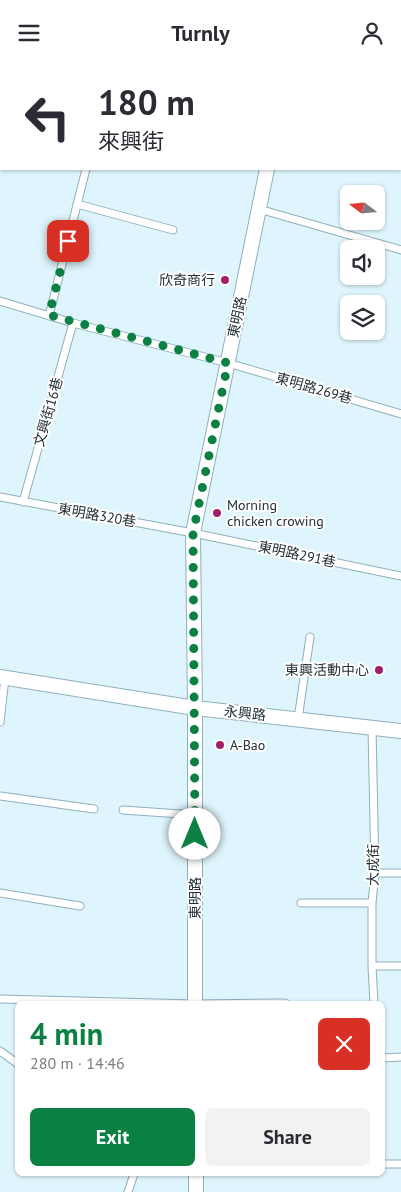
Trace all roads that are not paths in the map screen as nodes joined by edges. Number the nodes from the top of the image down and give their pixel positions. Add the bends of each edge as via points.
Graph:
1 (86, 170) edge
2 (267, 170) edge
3 (78, 204) junction
4 (259, 209) junction
5 (173, 230) dead end
6 (401, 250) edge
7 (0, 301) edge
8 (49, 315) junction
9 (73, 323) junction
10 (228, 363) junction
11 (401, 413) edge
12 (0, 497) edge
13 (23, 502) junction
14 (193, 533) junction
15 (401, 576) edge
16 (310, 637) dead end
17 (3, 677) edge
18 (195, 708) junction
19 (298, 719) junction
20 (0, 722) edge
21 (372, 727) junction
22 (401, 731) edge
23 (0, 796) edge
24 (94, 809) dead end
25 (123, 810) dead end
26 (195, 815) junction
27 (375, 873) junction
28 (401, 873) edge
29 (0, 893) edge
30 (301, 903) dead end
31 (372, 903) junction
32 (80, 906) dead end
33 (372, 966) junction
34 (401, 966) edge
35 (0, 999) edge
36 (78, 1001) edge
37 (195, 1001) edge
38 (374, 1001) edge
39 (0, 1051) edge
40 (401, 1057) edge
41 (385, 1058) edge
42 (15, 1062) edge
43 (385, 1164) edge
44 (401, 1164) edge
45 (133, 1176) edge
46 (196, 1176) edge
47 (128, 1192) edge
48 (196, 1192) edge

1 - 3 lane
2 - 4 street, 東明路
3 - 5 lane
3 - 8 lane
4 - 6 lane
4 - 10 street, 東明路
7 - 8 lane, 東明路269巷
8 - 9 lane, 東明路269巷
9 - 10 lane, 東明路269巷
9 - 13 lane, 文興街16巷
10 - 11 lane, 東明路269巷
10 - 14 street, 東明路
12 - 13 lane, 東明路320巷
13 - 14 lane, 東明路320巷
14 - 15 lane, 東明路291巷
14 - 18 street, 東明路
16 - 19 lane
17 - 18 street, 永興路
17 - 20 lane
18 - 19 street, 永興路
18 - 26 street, 東明路
19 - 21 street, 永興路
21 - 22 street, 永興路
21 - 27 lane, 大成街
23 - 24 lane
25 - 26 lane
26 - 37 street, 東明路
27 - 28 lane
27 - 31 lane, 大成街
29 - 32 lane
30 - 31 lane
31 - 33 lane, 大成街
33 - 34 lane
33 - 38 lane, 大成街
35 - 36 lane
39 - 42 lane
40 - 41 lane
43 - 44 lane
45 - 47 lane
46 - 48 street

